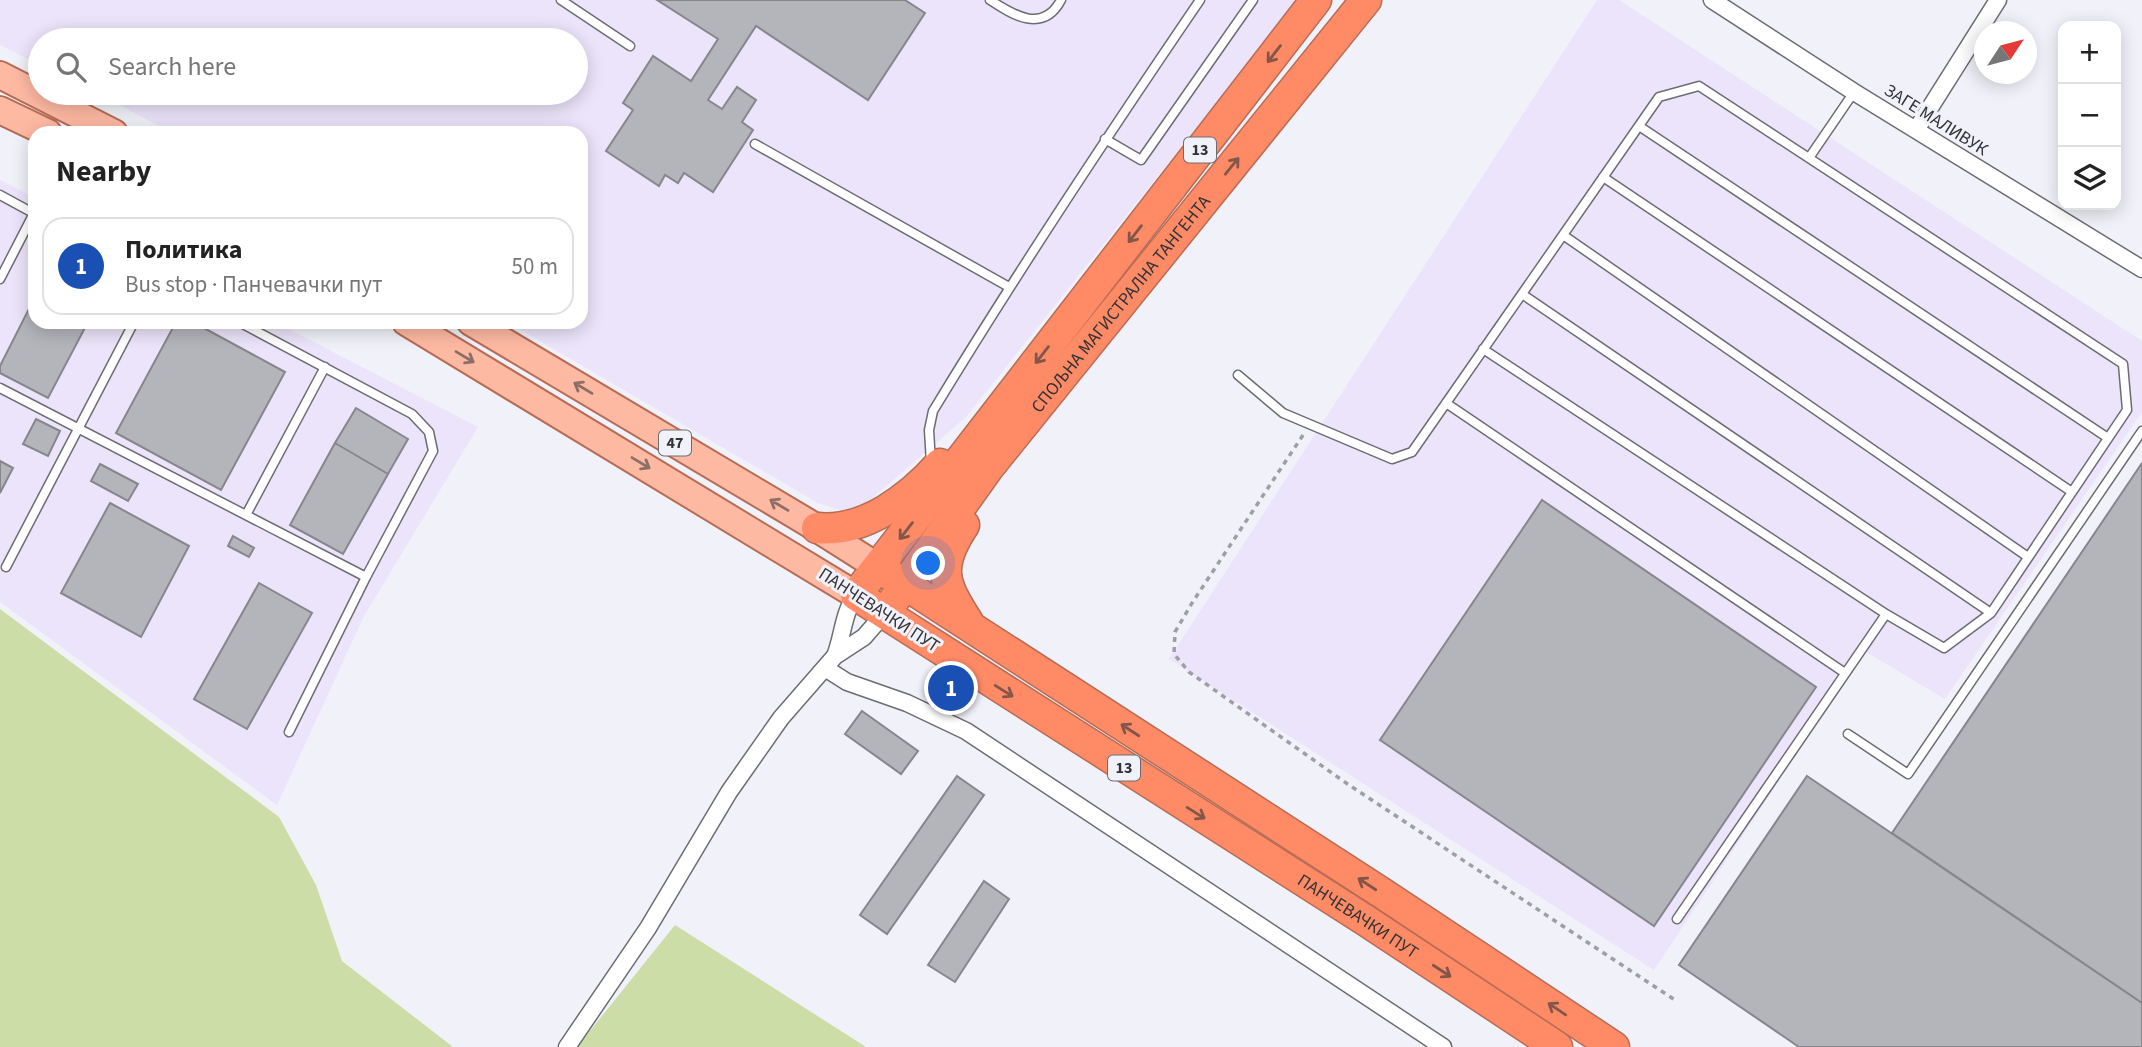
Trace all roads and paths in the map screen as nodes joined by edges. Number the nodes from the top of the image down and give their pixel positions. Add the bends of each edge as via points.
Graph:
1 (561, 0) edge
2 (990, 0) edge
3 (1061, 0) edge
4 (1200, 0) edge
5 (1252, 0) edge
6 (1316, 0) edge
7 (1366, 0) edge
8 (1712, 0) edge
9 (1998, 0) edge
10 (629, 46) dead end
11 (0, 75) edge
12 (28, 89) edge
13 (1854, 92) junction
14 (59, 105) edge
15 (0, 110) edge
16 (33, 126) edge
17 (100, 126) edge
18 (1639, 126) junction
19 (1916, 131) junction
20 (1105, 139) junction
21 (755, 144) dead end
22 (1809, 158) junction
23 (1603, 177) junction
24 (0, 195) edge
25 (28, 210) edge
26 (28, 225) edge
27 (1563, 235) junction
28 (2141, 267) edge
29 (0, 279) edge
30 (1009, 287) junction
31 (1522, 294) junction
32 (130, 329) edge
33 (252, 329) edge
34 (418, 329) edge
35 (483, 329) edge
36 (1483, 349) junction
37 (325, 367) junction
38 (1238, 375) dead end
39 (0, 388) edge
40 (1446, 403) junction
41 (992, 419) junction
42 (1310, 424) junction
43 (78, 429) junction
44 (2142, 432) edge
45 (2108, 438) junction
46 (989, 467) junction
47 (932, 473) junction
48 (2072, 492) junction
49 (246, 515) junction
50 (817, 528) junction
51 (2028, 557) junction
52 (6, 567) dead end
53 (878, 567) junction
54 (366, 577) junction
55 (905, 585) junction
56 (856, 595) junction
57 (1991, 613) junction
58 (884, 614) junction
59 (1886, 614) junction
60 (972, 628) junction
61 (830, 662) junction
62 (1845, 673) junction
63 (289, 732) dead end
64 (1848, 734) dead end
65 (1677, 919) dead end
66 (1675, 1000) dead end
67 (567, 1047) edge
68 (1443, 1047) edge
69 (1557, 1047) edge
70 (1614, 1047) edge

1 - 10 lane
2 - 3 lane via 1027,19 1040,20
4 - 20 lane
5 - 20 lane via 1141,160
6 -> 41 highway, СПОЉНА МАГИСТРАЛНА ТАНГЕНТА / 13
46 -> 7 highway, СПОЉНА МАГИСТРАЛНА ТАНГЕНТА / 13
8 - 13 street, ЗАГЕ МАЛИВУК
9 - 19 street
11 - 12 main road
13 - 19 street, ЗАГЕ МАЛИВУК
13 - 22 lane
14 - 17 main road
15 - 16 main road
18 - 22 lane via 1659,97 1699,86
18 - 23 lane
18 - 45 lane
19 - 28 street, ЗАГЕ МАЛИВУК
20 - 30 lane
21 - 30 lane
22 - 45 lane via 2123,363 2127,410
23 - 27 lane
23 - 48 lane
24 - 25 lane
26 - 29 lane
27 - 31 lane
27 - 51 lane
30 - 47 lane via 933,411 929,430
31 - 36 lane
31 - 57 lane
32 - 43 lane
33 - 37 lane
34 -> 56 main road, ПАНЧЕВАЧКИ ПУТ / 47
50 -> 35 main road, ПАНЧЕВАЧКИ ПУТ / 47
36 - 40 lane
36 - 59 lane
37 - 49 lane
37 - 54 lane via 412,414 429,432 433,451
38 - 42 lane via 1283,413
39 - 43 lane
40 - 42 lane via 1412,452 1392,459
40 - 62 lane
41 - 47 highway via 969,434
41 -> 53 highway, СПОЉНА МАГИСТРАЛНА ТАНГЕНТА / 13
42 - 66 path via 1192,603 1175,632 1174,654 1189,672 1349,785
43 - 49 lane
43 - 52 lane
44 - 64 lane via 1908,774
45 - 48 lane
46 - 55 highway, СПОЉНА МАГИСТРАЛНА ТАНГЕНТА / 13
46 - 60 highway via 946,564 949,592
47 - 50 highway via 869,519 844,528
48 - 51 lane
49 - 54 lane
50 - 53 main road, ПАНЧЕВАЧКИ ПУТ / 47
51 - 57 lane
53 - 55 highway, ПАНЧЕВАЧКИ ПУТ / 13
53 - 56 highway, СПОЉНА МАГИСТРАЛНА ТАНГЕНТА / 13
54 - 63 lane
55 - 58 highway, СПОЉНА МАГИСТРАЛНА ТАНГЕНТА / 13
55 - 60 highway, ПАНЧЕВАЧКИ ПУТ / 13
56 - 58 highway, ПАНЧЕВАЧКИ ПУТ / 13
56 - 61 street
57 - 59 lane via 1944,648
58 - 61 street via 864,637
58 -> 69 highway, ПАНЧЕВАЧКИ ПУТ / 13
59 - 62 lane
70 -> 60 highway, ПАНЧЕВАЧКИ ПУТ / 13
61 - 67 street via 781,718 729,792 648,928
61 - 68 street via 847,682 966,731
62 - 65 lane

